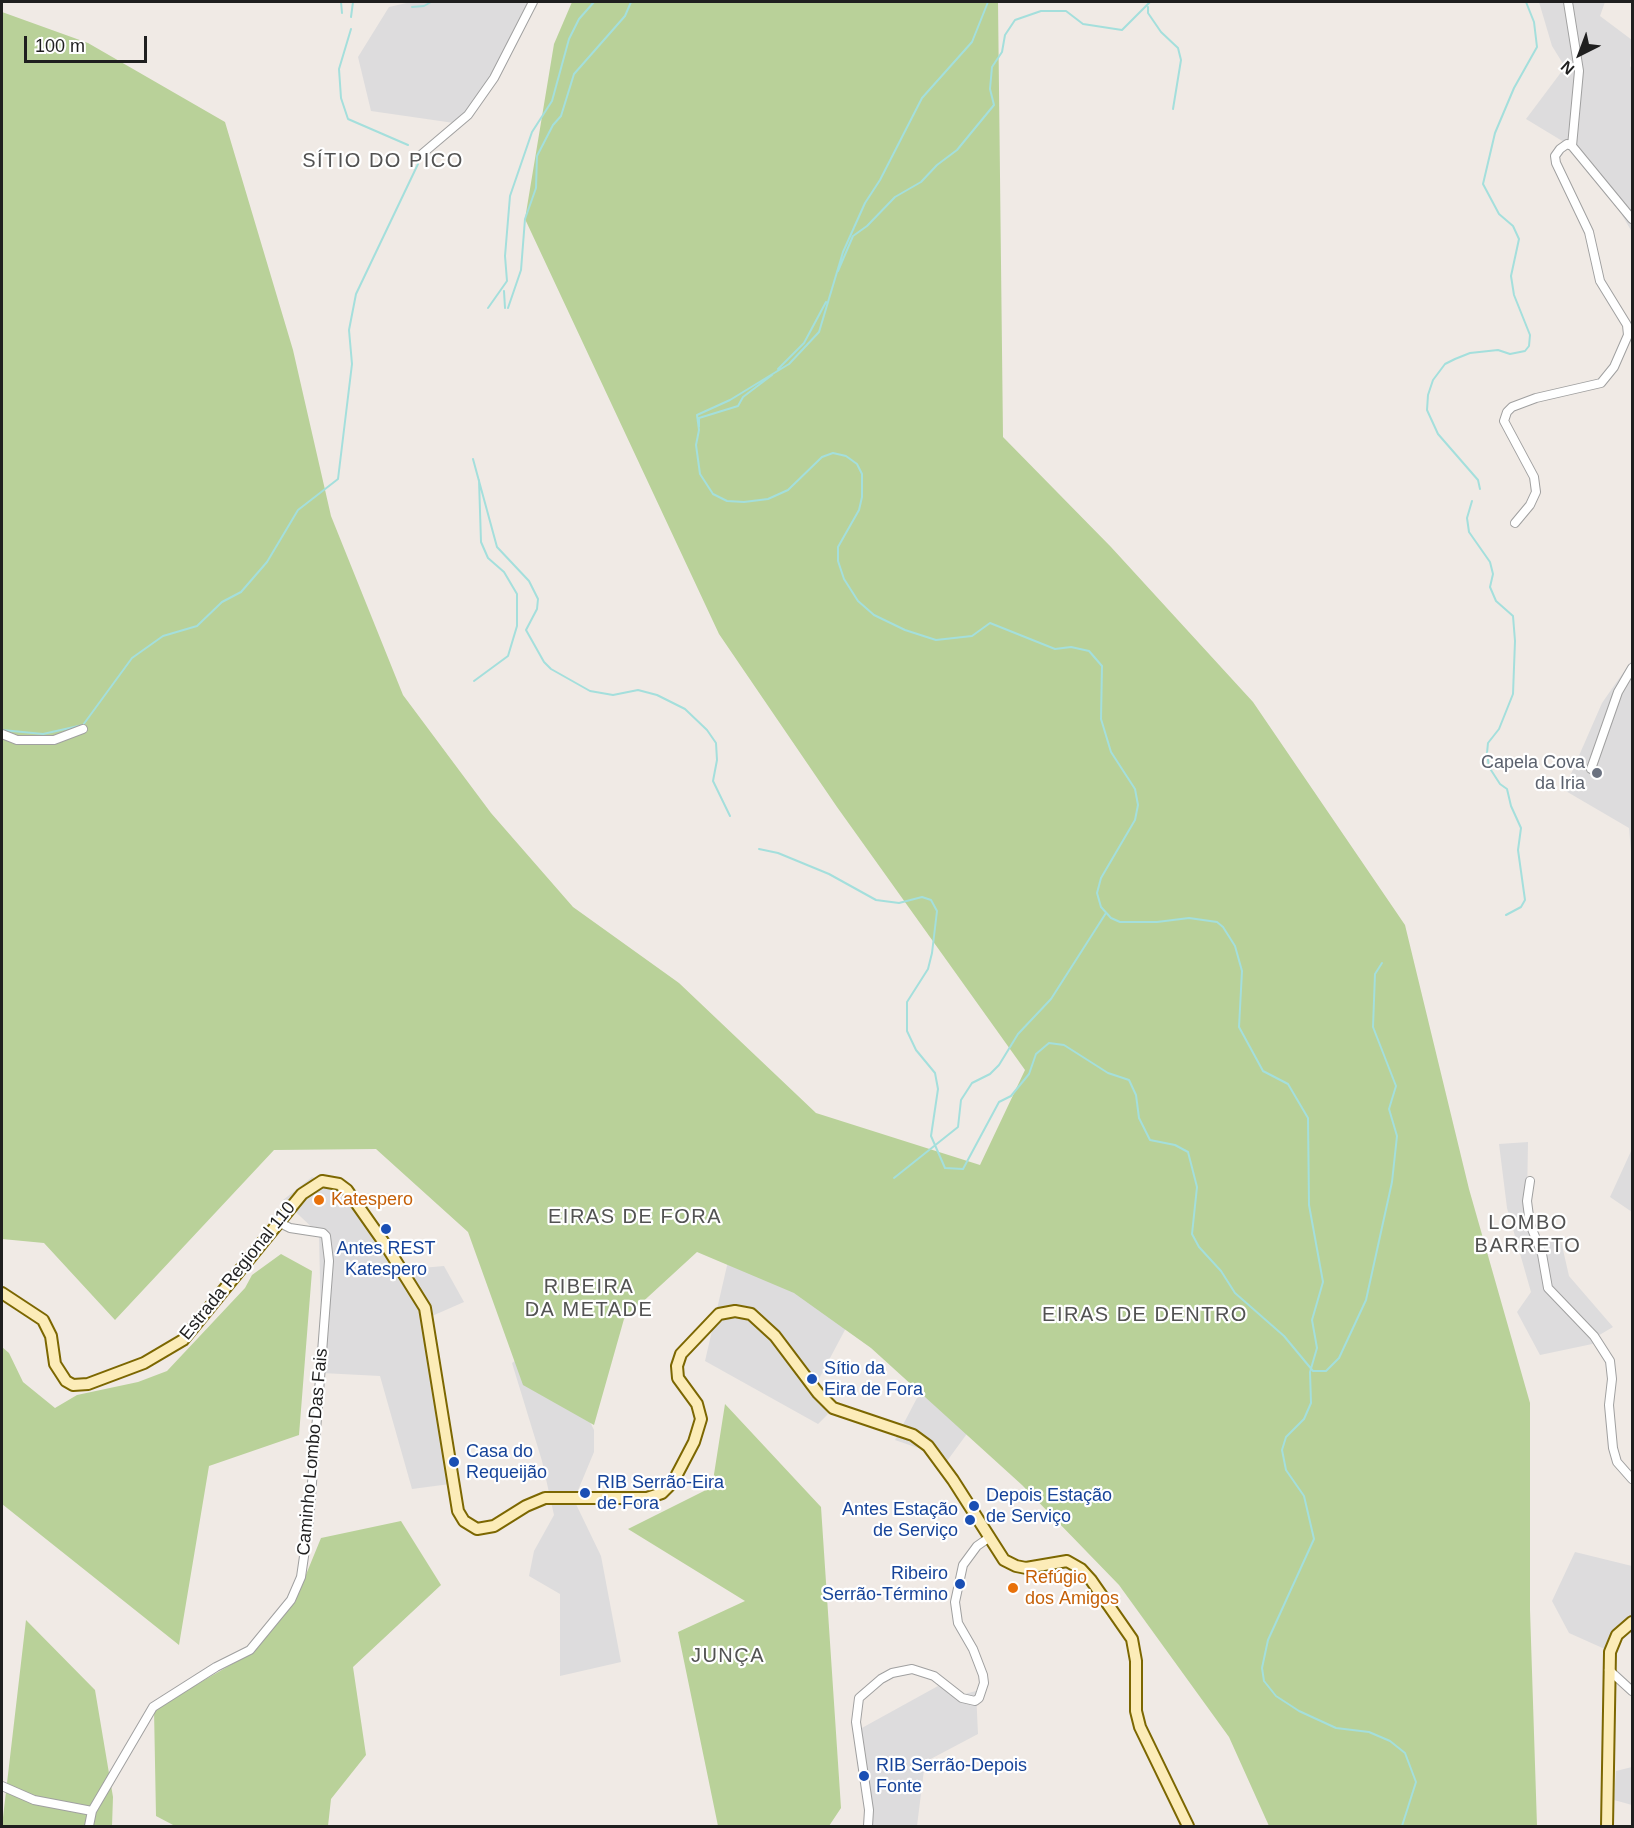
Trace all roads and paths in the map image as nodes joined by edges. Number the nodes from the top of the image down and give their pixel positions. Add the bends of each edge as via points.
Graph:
1 (533, 2) edge
2 (1568, 2) edge
3 (1572, 146) junction
4 (422, 154) dead end
5 (1632, 219) edge
6 (1515, 523) dead end
7 (1632, 669) edge
8 (83, 729) dead end
9 (2, 734) edge
10 (1591, 769) dead end
11 (1530, 1180) dead end
12 (278, 1222) junction
13 (2, 1293) edge
14 (1632, 1479) edge
15 (990, 1537) junction
16 (1632, 1622) edge
17 (1609, 1670) junction
18 (1632, 1691) edge
19 (2, 1786) edge
20 (92, 1811) junction
21 (88, 1827) edge
22 (868, 1827) edge
23 (1188, 1827) edge
24 (1607, 1827) edge

1 - 4 street via 494,78 468,115
2 - 3 street via 1580,71
3 - 5 street
3 - 6 street via 1567,144 1560,149 1556,163 1589,232 1600,281 1623,318 1628,335 1609,376 1601,383 1536,398 1512,406 1507,412 1503,421 1534,477 1536,492
7 - 10 street via 1618,692
8 - 9 street via 54,740 17,740
11 - 14 street via 1530,1224 1542,1254 1548,1288 1594,1336 1610,1361 1613,1448 1617,1462
12 - 13 main road, Estrada Regional 110 via 183,1340 144,1363 88,1384 73,1385 66,1381 55,1364 51,1336 43,1320
12 - 15 main road, Estrada Regional 110 via 316,1182 339,1184 356,1202 415,1289 425,1308 458,1511 469,1526 494,1526 545,1498 647,1498 662,1493 675,1479 701,1419 698,1404 678,1378 678,1360 708,1322 719,1314 735,1311 751,1314 765,1324 833,1408 921,1440 953,1479
12 - 20 street, Caminho Lombo Das Fais via 323,1233 329,1261 309,1522 301,1577 291,1600 250,1650 153,1707
15 - 22 street via 977,1546 963,1565 955,1602 958,1623 982,1675 980,1698 962,1698 934,1676 912,1669 881,1679 859,1698 856,1722
15 - 23 main road, Estrada Regional 110 via 1004,1560 1016,1566 1026,1568 1062,1560 1073,1563 1091,1580 1128,1631 1136,1661 1136,1711 1140,1727
16 - 17 main road via 1612,1644
17 - 18 street
17 - 24 main road
19 - 20 street via 34,1800
20 - 21 street, Caminho Lombo Das Fais

